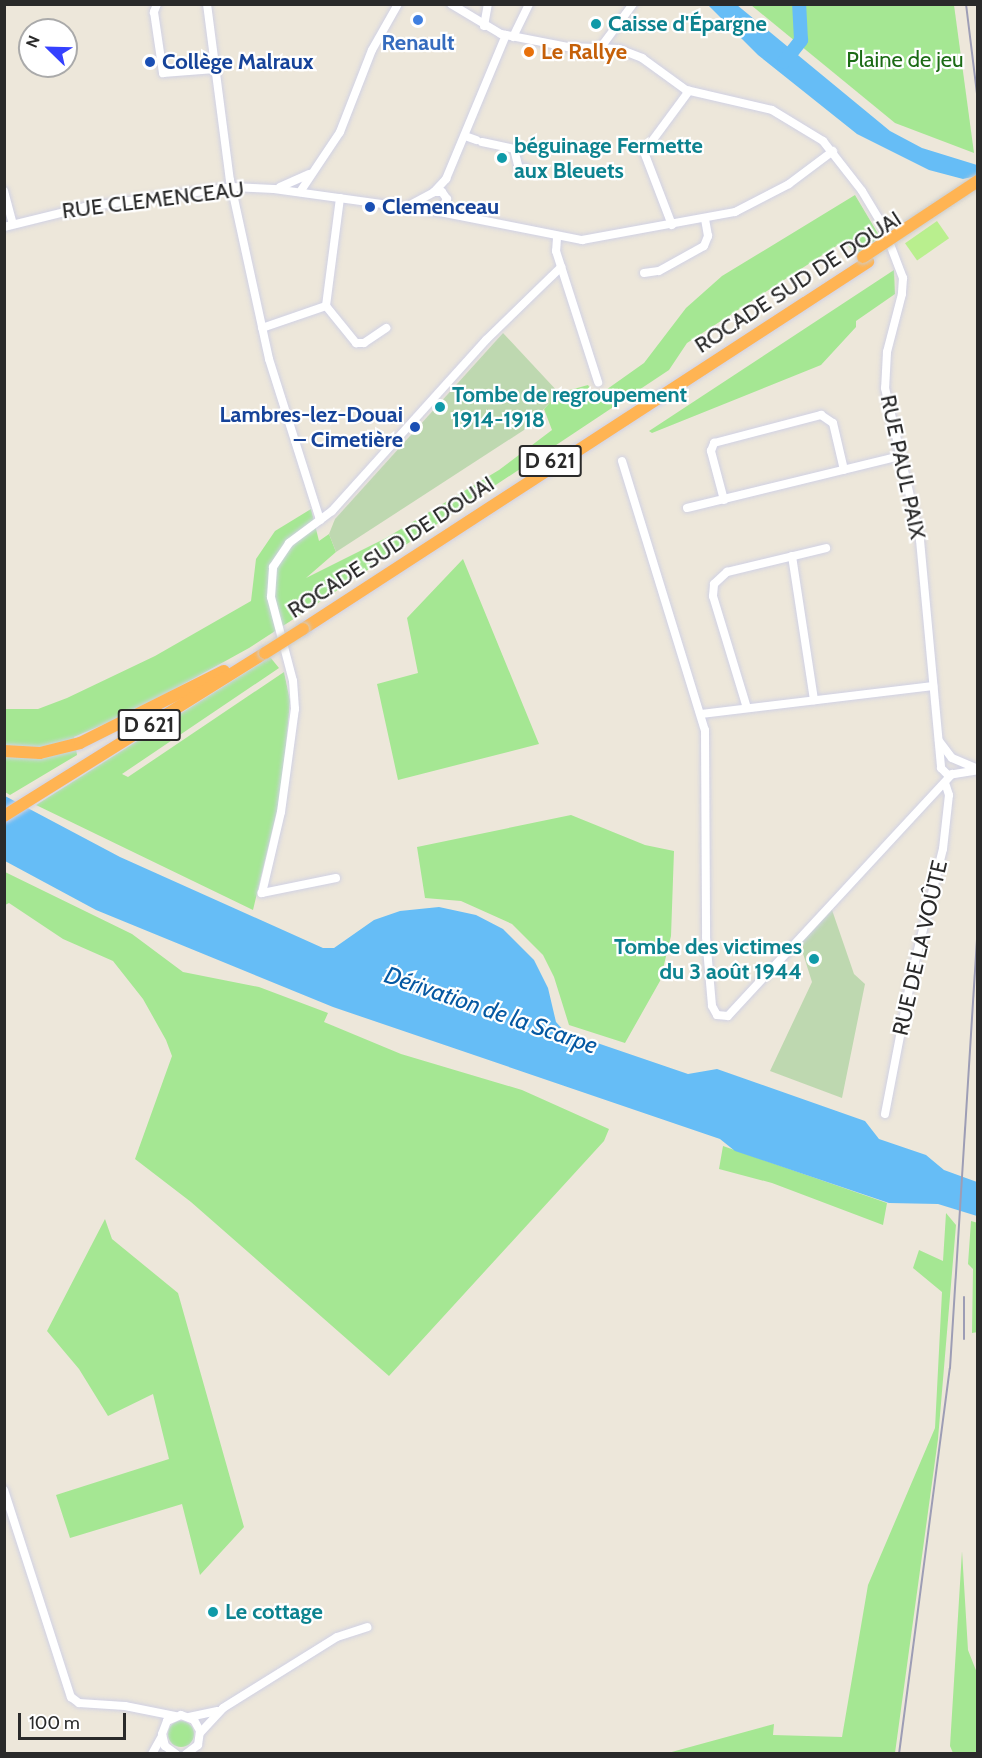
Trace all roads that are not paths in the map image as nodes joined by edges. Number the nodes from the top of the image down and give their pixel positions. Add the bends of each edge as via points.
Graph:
1 (157, 4) edge
2 (207, 4) edge
3 (398, 4) edge
4 (451, 4) edge
5 (488, 4) edge
6 (529, 4) edge
7 (633, 4) edge
8 (484, 26) junction
9 (510, 36) junction
10 (601, 47) junction
11 (215, 69) junction
12 (689, 91) junction
13 (465, 136) junction
14 (833, 151) junction
15 (527, 168) dead end
16 (313, 171) junction
17 (450, 171) junction
18 (301, 180) junction
19 (978, 181) edge
20 (232, 187) junction
21 (269, 188) junction
22 (978, 190) edge
23 (4, 191) edge
24 (299, 192) junction
25 (432, 193) junction
26 (317, 194) junction
27 (340, 198) junction
28 (447, 199) junction
29 (409, 205) junction
30 (430, 209) junction
31 (440, 212) junction
32 (473, 219) junction
33 (705, 219) junction
34 (672, 225) junction
35 (9, 226) edge
36 (557, 238) junction
37 (865, 260) junction
38 (561, 267) junction
39 (644, 273) dead end
40 (326, 306) junction
41 (262, 328) junction
42 (386, 328) dead end
43 (598, 382) dead end
44 (900, 456) junction
45 (622, 461) dead end
46 (844, 470) junction
47 (724, 500) junction
48 (687, 508) dead end
49 (320, 520) junction
50 (826, 548) dead end
51 (792, 556) junction
52 (265, 651) junction
53 (233, 667) junction
54 (933, 686) junction
55 (814, 700) junction
56 (747, 708) junction
57 (701, 714) junction
58 (937, 732) junction
59 (4, 751) edge
60 (954, 760) junction
61 (941, 767) junction
62 (978, 769) edge
63 (952, 774) junction
64 (945, 783) junction
65 (935, 792) junction
66 (30, 796) junction
67 (4, 807) edge
68 (4, 816) edge
69 (336, 878) dead end
70 (885, 1114) dead end
71 (4, 1490) edge
72 (367, 1627) dead end
73 (223, 1708) junction
74 (143, 1711) junction
75 (175, 1716) junction
76 (189, 1717) junction
77 (162, 1734) junction
78 (200, 1734) junction
79 (196, 1750) edge
80 (172, 1753) edge
81 (152, 1754) edge
82 (186, 1754) edge

1 - 11 street via 154,12 164,73
2 - 11 street
3 - 16 street via 372,50 343,126
4 - 8 street
5 - 8 street
6 - 9 street
7 - 10 street
8 - 9 street
9 - 10 street via 568,47
9 - 13 street
10 - 12 street via 635,54
11 - 20 street
12 - 14 street, RUE PAUL PAIX via 768,109 805,129
12 - 34 street via 644,152
13 - 15 street via 514,149 519,169
13 - 17 street
14 - 33 street, RUE CLEMENCEAU via 798,178 740,209
14 - 44 street, RUE PAUL PAIX via 874,210 903,278 885,375
16 - 18 street
16 - 24 street
16 - 26 street via 311,186
17 - 25 street
17 - 28 street
18 - 21 street
18 - 24 street
19 - 37 highway, ROCADE SUD DE DOUAI / D 621, bridge
20 - 21 street, RUE CLEMENCEAU
20 - 35 street, RUE CLEMENCEAU via 85,207
20 - 41 street
21 - 24 street, RUE CLEMENCEAU
22 - 37 highway, ROCADE SUD DE DOUAI / D 621
23 - 35 street
24 - 26 street, RUE CLEMENCEAU
25 - 28 street
25 - 29 street
25 - 30 street
26 - 27 street, RUE CLEMENCEAU
27 - 29 street, RUE CLEMENCEAU
27 - 40 street
28 - 31 street
28 - 32 street via 457,212
29 - 30 street, RUE CLEMENCEAU
30 - 31 street, RUE CLEMENCEAU
31 - 32 street, RUE CLEMENCEAU
32 - 36 street, RUE CLEMENCEAU
33 - 34 street, RUE CLEMENCEAU
33 - 39 street via 708,236 704,246 659,271
34 - 36 street, RUE CLEMENCEAU via 582,240
36 - 38 street
37 - 52 highway, ROCADE SUD DE DOUAI / D 621
38 - 43 street
38 - 49 street via 486,340
40 - 41 street
40 - 42 street via 356,343 364,343
41 - 49 street
44 - 46 street
44 - 54 street, RUE PAUL PAIX via 920,540
45 - 57 street
46 - 47 street
46 - 47 street via 830,418 821,415 720,440 712,445
47 - 48 street
49 - 69 street via 289,543 272,573 271,597 293,681 295,709 281,812 262,893
50 - 51 street
51 - 55 street
51 - 56 street via 723,573 714,584 712,592
52 - 53 highway, ROCADE SUD DE DOUAI / D 621
52 - 66 highway, ROCADE SUD DE DOUAI / D 621
53 - 59 highway via 80,743 40,753
53 - 66 highway, ROCADE SUD DE DOUAI / D 621
54 - 55 street
54 - 58 street, RUE PAUL PAIX
55 - 56 street
56 - 57 street
57 - 65 street via 708,753 706,937 712,1006 717,1016 728,1016
58 - 60 street, RUE PAUL PAIX
58 - 61 street, RUE PAUL PAIX
60 - 61 street
60 - 62 street
60 - 63 street
61 - 63 street
61 - 65 street
62 - 63 street
63 - 64 street
64 - 65 street
64 - 70 street, RUE DE LA VOÛTE via 948,801 943,849 912,974
66 - 67 highway, ROCADE SUD DE DOUAI / D 621
66 - 68 highway, ROCADE SUD DE DOUAI / D 621
71 - 74 street via 71,1697 80,1703
72 - 73 street via 337,1637
73 - 76 street
73 - 78 street
74 - 75 street
74 - 77 street
75 - 76 street
75 - 77 street
76 - 78 street
77 - 80 street
77 - 81 street
78 - 79 street
79 - 82 street

